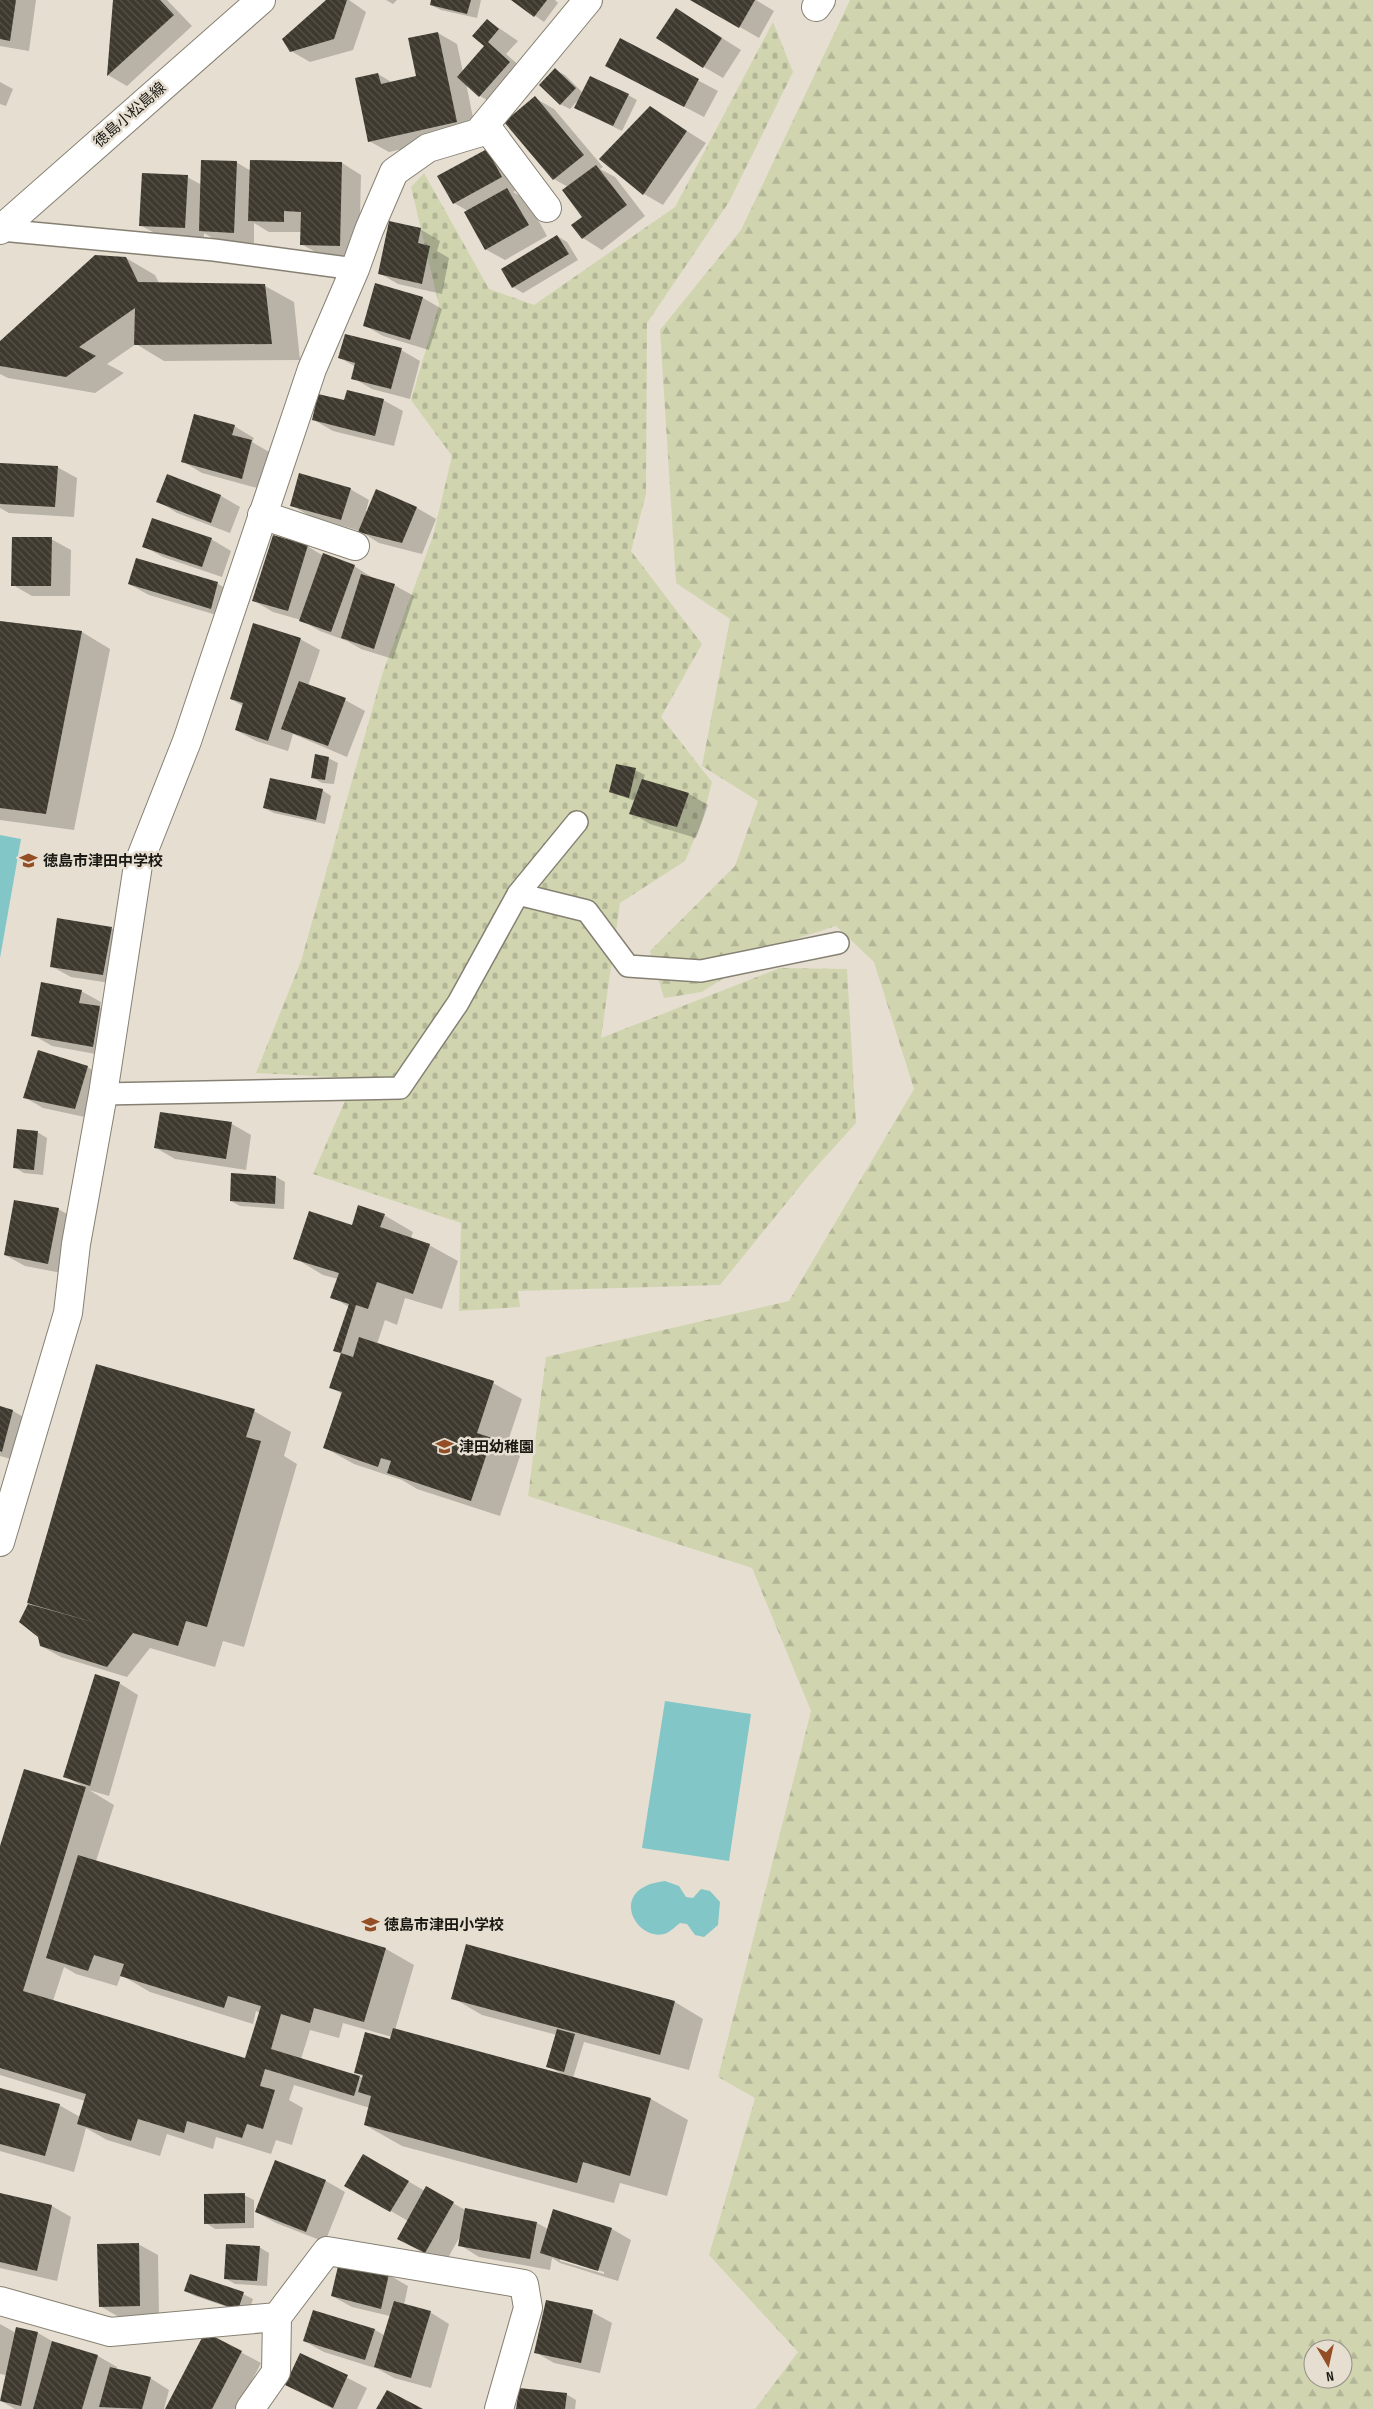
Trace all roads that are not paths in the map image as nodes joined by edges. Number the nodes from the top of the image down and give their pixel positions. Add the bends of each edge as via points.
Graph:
1 (261, 0) edge
2 (588, 0) edge
3 (486, 125) junction
4 (547, 208) dead end
5 (0, 230) edge
6 (355, 269) junction
7 (262, 515) junction
8 (355, 546) dead end
9 (577, 822) dead end
10 (518, 894) junction
11 (838, 942) dead end
12 (103, 1094) junction
13 (0, 1542) edge
14 (0, 2301) edge
15 (277, 2317) junction
16 (250, 2409) edge
17 (498, 2409) edge

1 - 5 street, 徳島小松島線
2 - 3 street
3 - 4 street
3 - 6 street via 478,133 428,148 394,172
5 - 6 lane via 214,250
6 - 7 street via 312,369
7 - 8 street
7 - 12 street via 187,740 138,866
9 - 10 lane
10 - 11 lane via 587,911 628,966 701,971
10 - 12 lane via 458,1003 400,1088
12 - 13 street via 76,1244 68,1313
14 - 15 street via 110,2332
15 - 16 street via 276,2372
15 - 17 street via 327,2251 524,2284 528,2308

